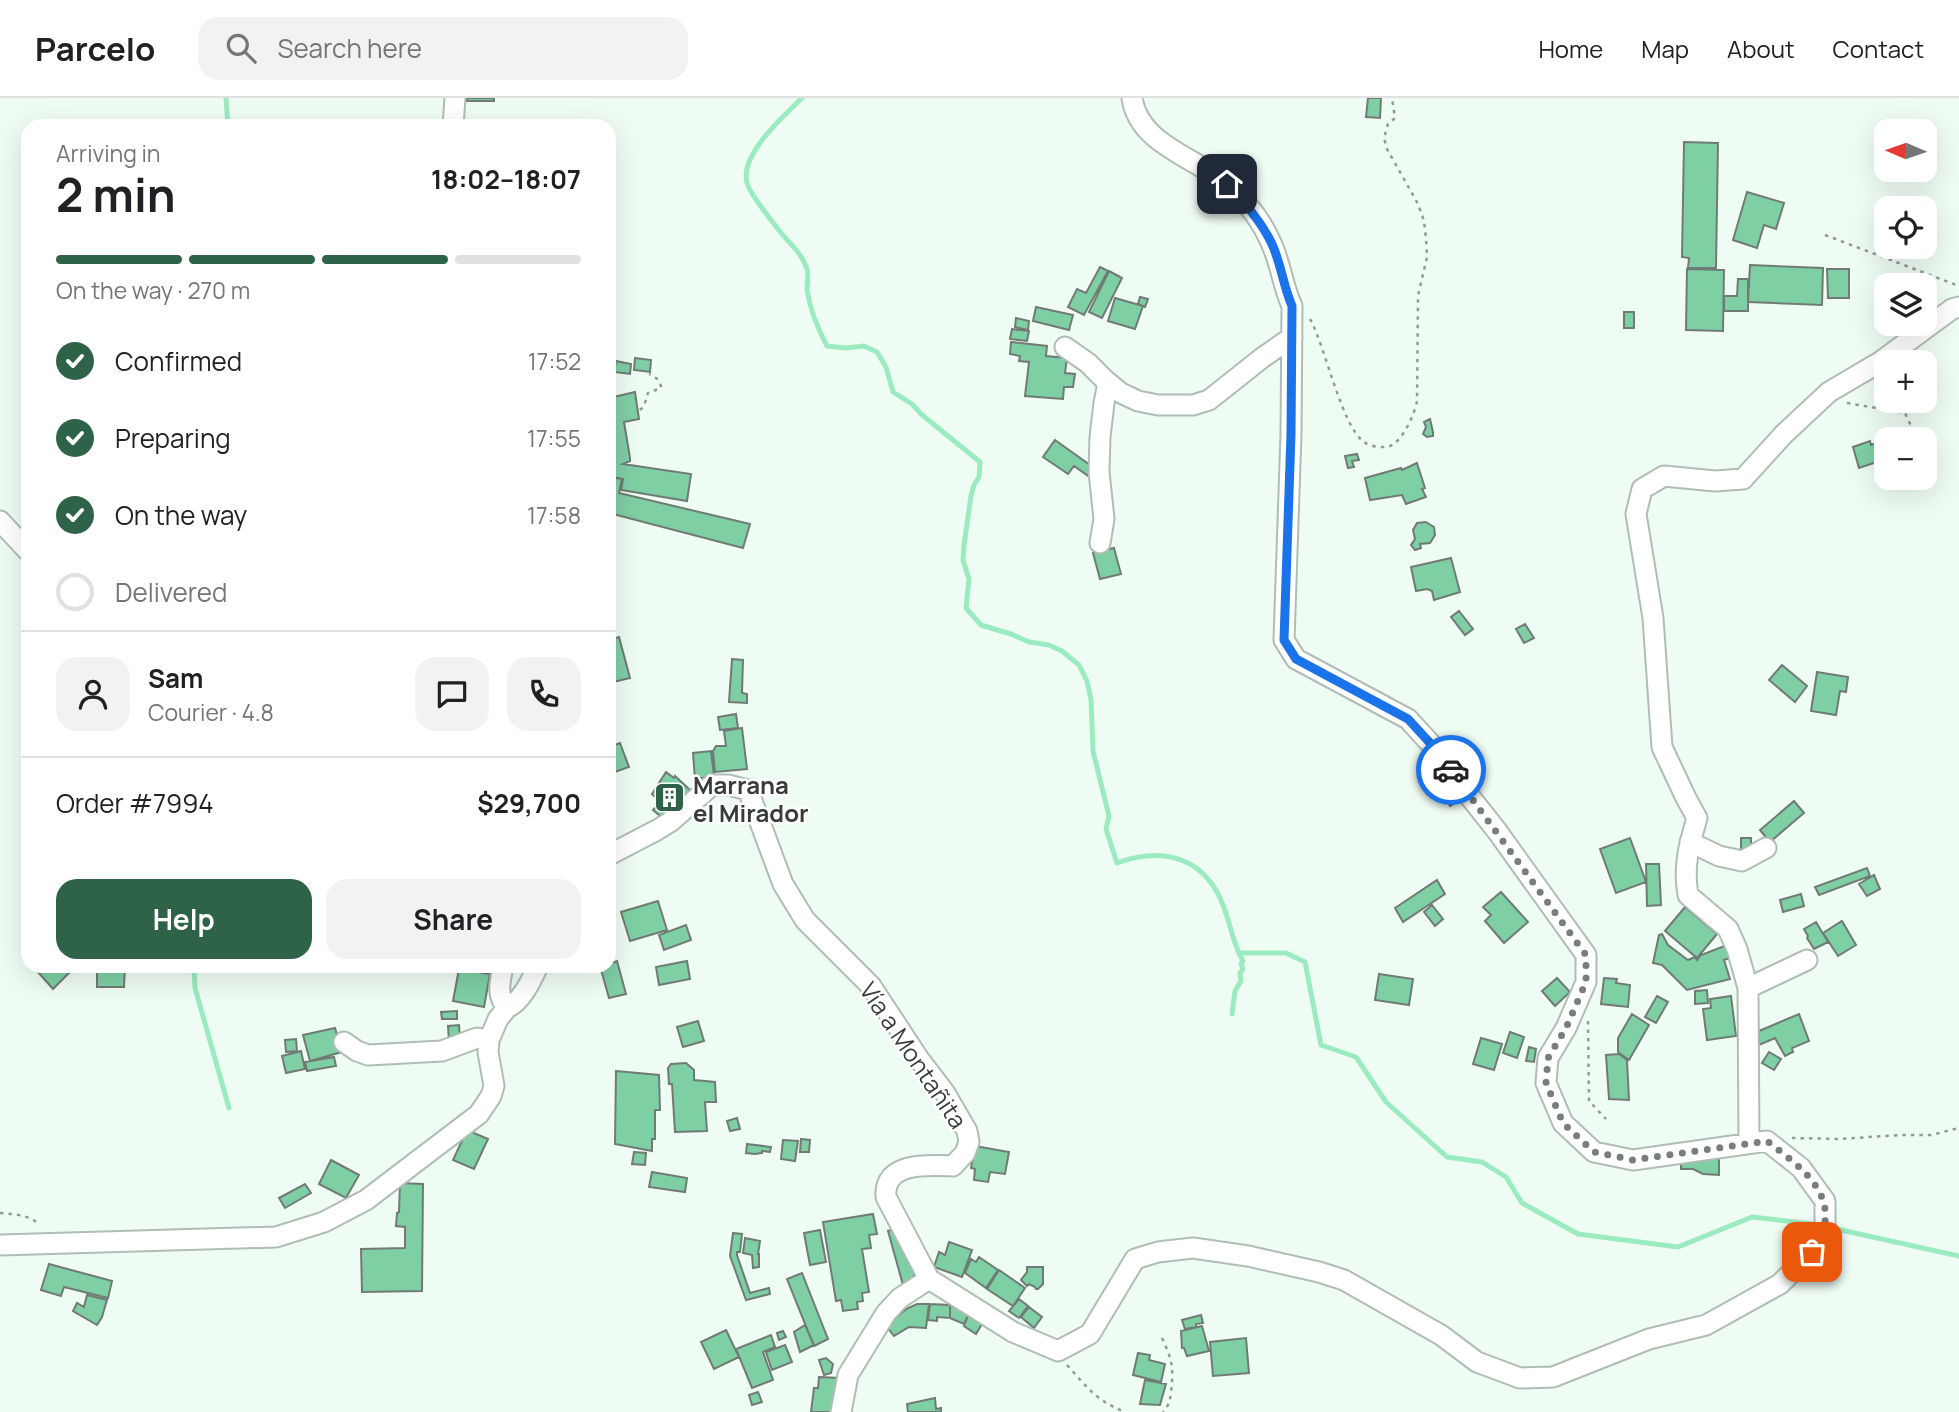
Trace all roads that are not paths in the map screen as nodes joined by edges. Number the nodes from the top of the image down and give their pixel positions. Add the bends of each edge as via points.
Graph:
1 (455, 98) edge
2 (1132, 98) edge
3 (454, 119) edge
4 (1959, 307) edge
5 (1292, 337) junction
6 (1065, 347) dead end
7 (1108, 383) junction
8 (0, 521) edge
9 (1100, 543) dead end
10 (21, 544) edge
11 (1690, 842) junction
12 (1766, 848) dead end
13 (616, 851) edge
14 (1807, 960) dead end
15 (502, 973) edge
16 (534, 973) edge
17 (1748, 988) junction
18 (507, 1008) junction
19 (489, 1040) junction
20 (344, 1042) dead end
21 (1758, 1142) junction
22 (0, 1245) edge
23 (929, 1279) junction
24 (841, 1412) edge

1 - 3 street
2 - 5 street via 1139,121 1161,142 1227,184 1251,209 1272,244 1292,306
4 - 11 street via 1829,392 1743,479 1664,476 1642,489 1636,514 1653,618 1662,747 1698,818
5 - 7 street via 1209,400 1193,405 1138,401
5 - 21 street via 1284,640 1296,659 1408,719 1441,755 1586,955 1586,982 1548,1058 1546,1083 1563,1123 1594,1152 1633,1160
6 - 7 street
7 - 9 street via 1100,437 1104,519
8 - 10 street
11 - 12 street via 1742,861
11 - 17 street via 1684,874 1688,895 1728,929
13 - 23 street, Vía a Montañita via 670,822 712,785 747,790 783,884 805,920 870,986 968,1131 965,1153 953,1166 906,1168 887,1186 886,1197
14 - 17 street
15 - 18 street via 499,993
16 - 18 street
17 - 21 street
18 - 19 street
19 - 20 street via 477,1038 442,1051 368,1055
19 - 22 street via 494,1086 486,1105 384,1188 346,1211 276,1237
21 - 23 street via 1801,1168 1825,1201 1825,1224 1812,1252 1780,1284 1706,1325 1649,1339 1553,1377 1520,1378 1478,1362 1441,1335 1343,1280 1248,1256 1193,1248 1135,1259 1090,1334 1058,1351 1013,1332
23 - 24 street via 886,1313 848,1375

